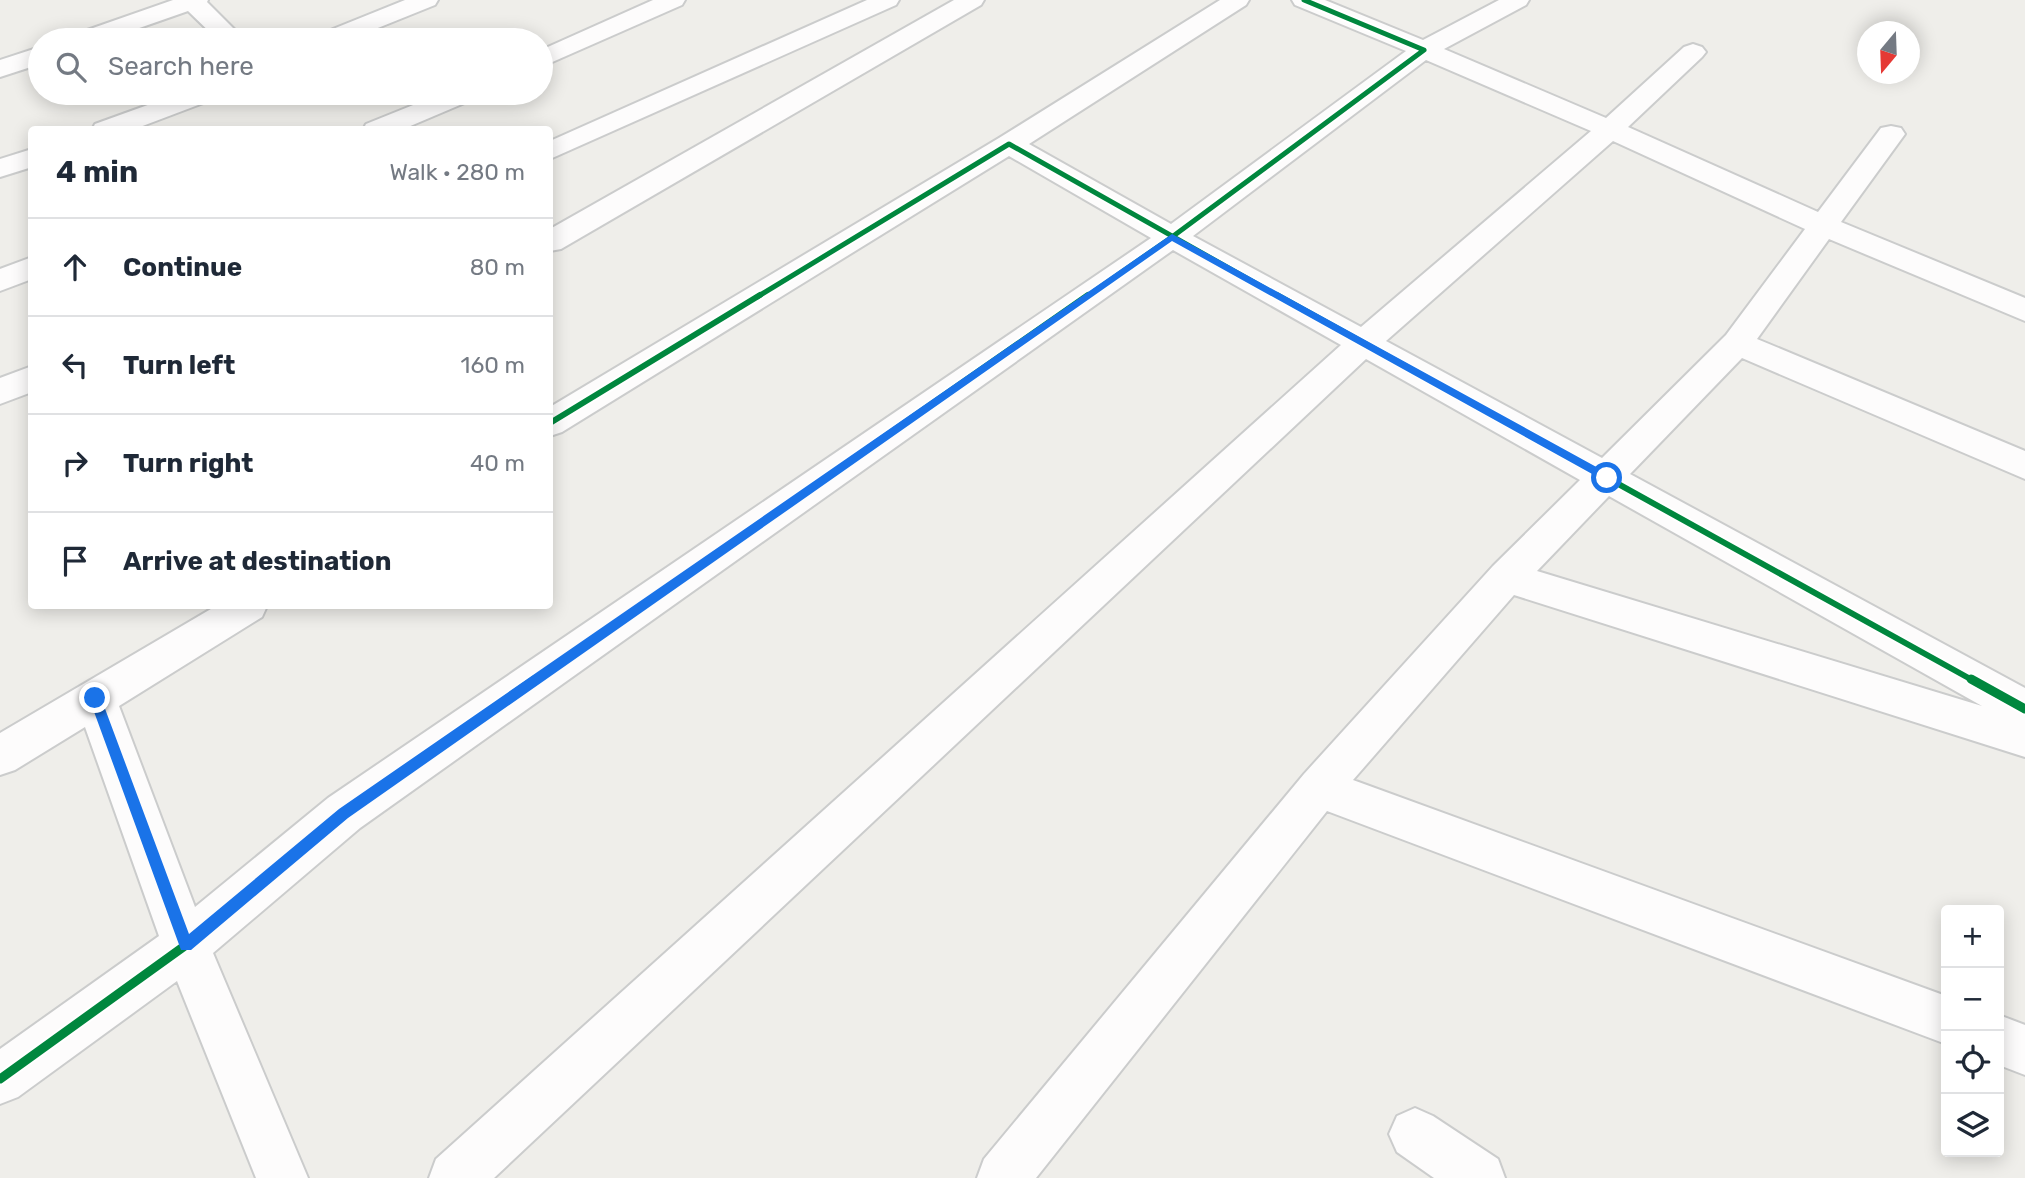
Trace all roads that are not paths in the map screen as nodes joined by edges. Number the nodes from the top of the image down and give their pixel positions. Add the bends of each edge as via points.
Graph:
1 (193, 0) edge
2 (426, 0) edge
3 (673, 0) edge
4 (884, 0) edge
5 (972, 0) edge
6 (1237, 0) edge
7 (1304, 0) edge
8 (1517, 0) edge
9 (115, 28) edge
10 (220, 28) edge
11 (357, 28) edge
12 (1424, 50) junction
13 (1693, 52) dead end
14 (553, 54) edge
15 (28, 59) edge
16 (0, 69) edge
17 (173, 105) edge
18 (437, 105) edge
19 (117, 126) edge
20 (386, 126) edge
21 (1610, 129) junction
22 (1891, 134) dead end
23 (1009, 144) junction
24 (553, 150) edge
25 (28, 158) edge
26 (0, 168) edge
27 (1824, 226) junction
28 (1172, 237) junction
29 (553, 240) edge
30 (28, 269) edge
31 (0, 281) edge
32 (2025, 310) edge
33 (1363, 343) junction
34 (1737, 343) junction
35 (28, 380) edge
36 (0, 393) edge
37 (553, 421) edge
38 (2025, 466) edge
39 (1607, 478) junction
40 (1507, 577) junction
41 (243, 609) edge
42 (95, 698) junction
43 (2025, 709) edge
44 (2025, 738) edge
45 (0, 757) edge
46 (1319, 788) junction
47 (186, 945) junction
48 (1941, 1018) edge
49 (2004, 1042) edge
50 (2025, 1050) edge
51 (0, 1079) edge
52 (1415, 1134) dead end
53 (282, 1178) edge
54 (455, 1178) edge
55 (1003, 1178) edge
56 (1479, 1178) edge

1 - 9 street
1 - 10 street
2 - 11 street
3 - 14 street
4 - 24 street
5 - 29 street
6 - 23 street
7 - 12 street
8 - 12 street
12 - 21 street
12 - 28 street
13 - 21 street
15 - 16 street
17 - 19 street
18 - 20 street
21 - 27 street
21 - 33 street
22 - 27 street
23 - 28 street
23 - 37 street
25 - 26 street
27 - 32 street
27 - 34 street
28 - 33 street
28 - 47 street via 344,813
30 - 31 street
33 - 39 street
33 - 54 street
34 - 38 street
34 - 39 street
35 - 36 street
39 - 40 street
39 - 43 street
40 - 44 street
40 - 46 street
41 - 42 street
42 - 45 street
42 - 47 street
46 - 48 street
46 - 55 street
47 - 51 street
47 - 53 street
49 - 50 street
52 - 56 street

